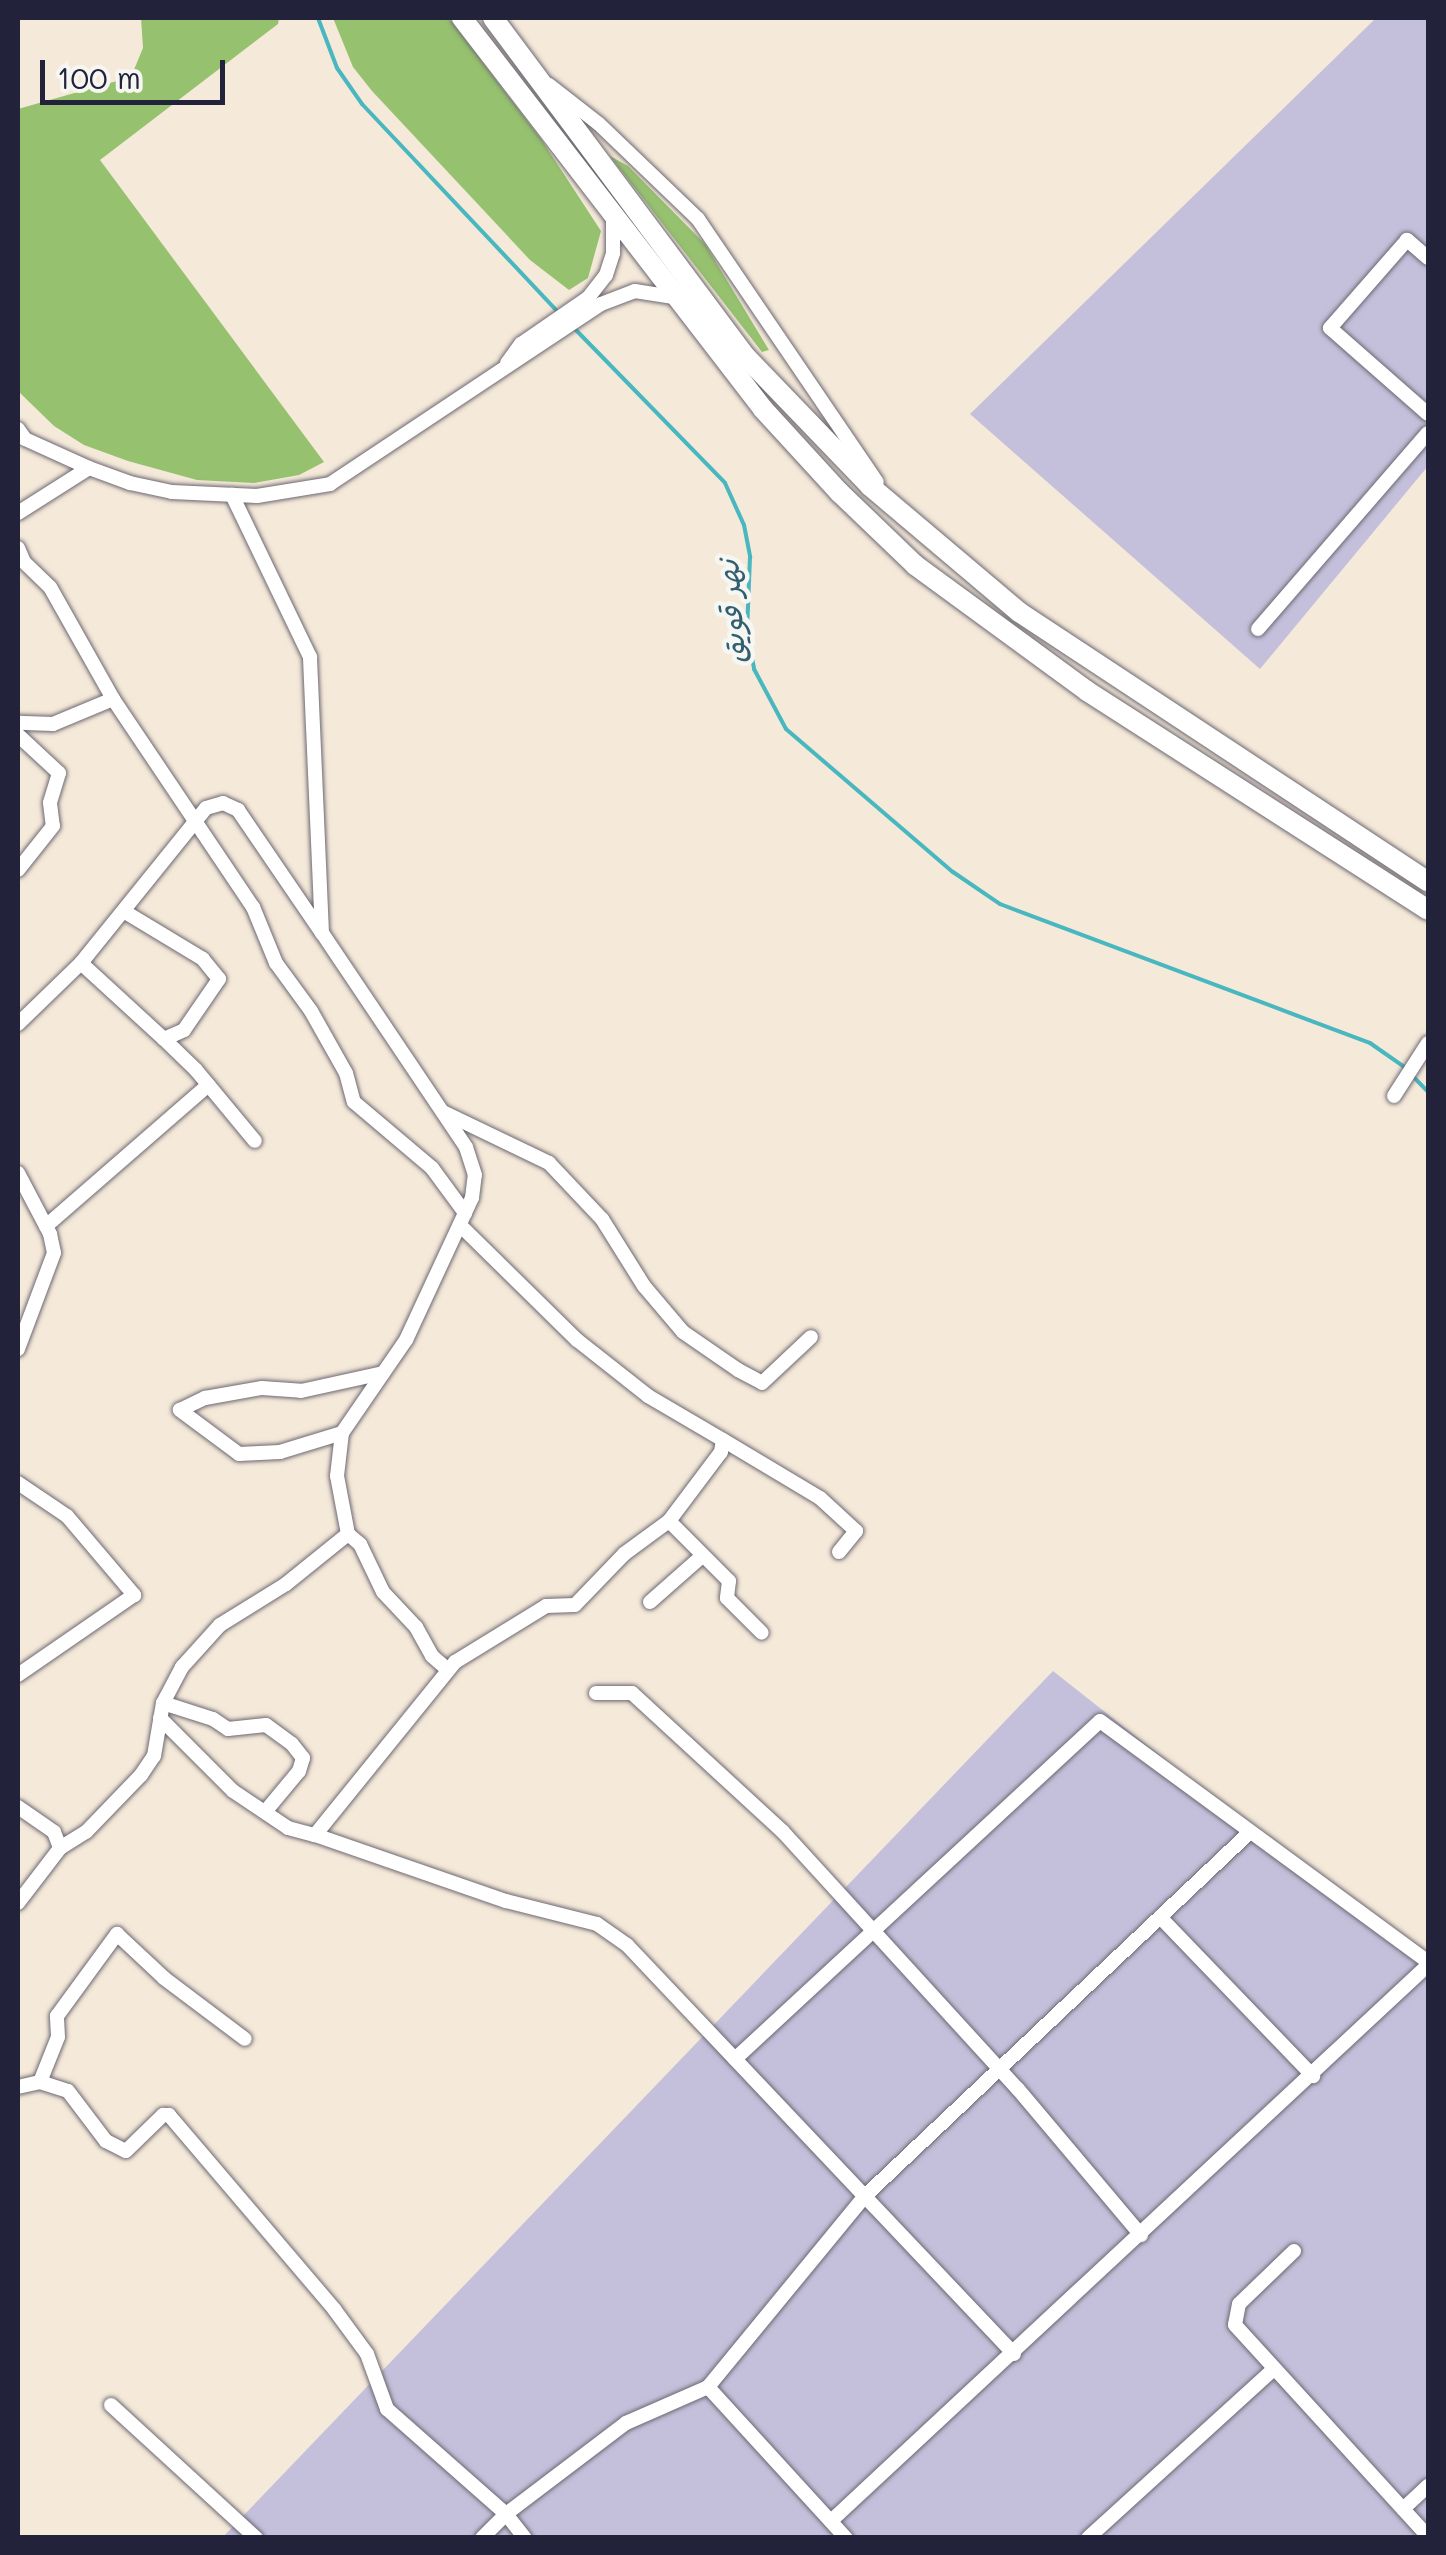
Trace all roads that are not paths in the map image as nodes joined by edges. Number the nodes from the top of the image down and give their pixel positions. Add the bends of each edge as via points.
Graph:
1 (462, 18) edge
2 (492, 18) edge
3 (534, 74) junction
4 (613, 215) junction
5 (1428, 258) edge
6 (674, 297) junction
7 (594, 301) junction
8 (1428, 414) edge
9 (18, 429) edge
10 (1428, 433) edge
11 (89, 468) junction
12 (232, 495) junction
13 (894, 507) junction
14 (18, 512) edge
15 (18, 548) edge
16 (1258, 629) dead end
17 (114, 699) junction
18 (18, 724) edge
19 (18, 735) edge
20 (196, 818) junction
21 (18, 870) edge
22 (1428, 882) edge
23 (1428, 910) edge
24 (125, 912) junction
25 (322, 933) junction
26 (81, 963) junction
27 (18, 1024) edge
28 (164, 1039) junction
29 (1426, 1048) edge
30 (208, 1085) junction
31 (1398, 1090) dead end
32 (442, 1112) junction
33 (255, 1142) dead end
34 (18, 1172) edge
35 (463, 1219) junction
36 (46, 1226) junction
37 (812, 1337) dead end
38 (18, 1348) edge
39 (384, 1373) junction
40 (342, 1433) junction
41 (723, 1440) junction
42 (18, 1484) edge
43 (668, 1520) junction
44 (348, 1534) junction
45 (839, 1552) dead end
46 (701, 1557) junction
47 (650, 1602) dead end
48 (762, 1634) dead end
49 (448, 1670) junction
50 (18, 1675) edge
51 (596, 1693) dead end
52 (161, 1710) junction
53 (18, 1807) edge
54 (264, 1812) junction
55 (1249, 1833) junction
56 (315, 1835) junction
57 (60, 1848) junction
58 (18, 1903) edge
59 (1160, 1917) junction
60 (872, 1932) junction
61 (1428, 1964) edge
62 (244, 2039) dead end
63 (735, 2059) junction
64 (1000, 2069) junction
65 (1312, 2076) junction
66 (40, 2082) junction
67 (18, 2087) edge
68 (865, 2196) junction
69 (1141, 2236) junction
70 (1294, 2250) dead end
71 (1014, 2354) junction
72 (1274, 2370) junction
73 (708, 2387) junction
74 (111, 2405) dead end
75 (1428, 2486) edge
76 (1403, 2509) junction
77 (506, 2514) junction
78 (830, 2521) junction
79 (1428, 2536) edge
80 (256, 2538) edge
81 (482, 2538) edge
82 (526, 2538) edge
83 (846, 2538) edge
84 (1088, 2538) edge

1 - 4 main road
2 - 3 main road
3 - 13 main road via 745,356
3 - 13 street via 599,124 698,219
4 - 6 main road
4 - 7 street via 613,252
5 - 8 street via 1407,240 1330,328
6 - 7 street via 635,291
6 - 23 main road via 764,409 915,565 1087,690
7 - 12 street via 330,484
9 - 11 street via 25,439
10 - 16 street
11 - 12 street via 172,492
11 - 14 street
12 - 25 street via 310,657
13 - 22 main road via 1019,612
15 - 17 street via 50,587
17 - 18 street via 53,724
17 - 20 street
19 - 21 street via 59,773 50,804 53,826
20 - 24 street
20 - 25 street via 223,802 238,810
20 - 35 street via 346,1073 354,1102 432,1168
24 - 26 street
24 - 28 street via 203,959 219,979 184,1030
25 - 32 street
26 - 27 street
26 - 28 street
28 - 30 street
29 - 31 street
30 - 33 street
30 - 36 street
32 - 35 street via 466,1147 475,1175
32 - 37 street via 549,1162 602,1219 683,1332 738,1370 762,1383
34 - 36 street
35 - 39 street
35 - 41 street via 576,1340 648,1396
36 - 38 street via 54,1253
39 - 40 street
39 - 40 street via 300,1392 224,1394 180,1410 239,1454 280,1452
40 - 44 street via 337,1476
41 - 43 street via 721,1452
41 - 45 street via 820,1498 856,1530
42 - 50 street via 68,1516 134,1594
43 - 46 street
43 - 49 street via 575,1604 546,1606
44 - 49 street via 360,1544 383,1592
44 - 52 street via 220,1625 182,1667
46 - 47 street
46 - 48 street via 728,1581 728,1598
49 - 56 street
51 - 60 street via 632,1693 783,1832
52 - 54 street via 233,1791
52 - 54 street via 213,1719 228,1729 266,1725 292,1744 303,1758 300,1772
52 - 57 street via 154,1756 142,1775 86,1832
53 - 57 street via 54,1832
54 - 56 street
55 - 59 street
55 - 60 street via 1100,1720
55 - 61 street
56 - 63 street via 506,1901 596,1924 627,1945
57 - 58 street
59 - 64 street
59 - 65 street
60 - 63 street
60 - 64 street
61 - 65 street
62 - 66 street via 117,1934 57,2016 58,2037
63 - 68 street
64 - 68 street
64 - 69 street
65 - 69 street
66 - 67 street
66 - 77 street via 68,2091 106,2141 126,2151 169,2115 334,2309 367,2354 388,2409
68 - 71 street
68 - 73 street
69 - 71 street
70 - 72 street via 1234,2312 1238,2328
71 - 78 street
72 - 76 street
72 - 84 street
73 - 77 street via 626,2423
73 - 78 street
74 - 80 street
75 - 76 street
76 - 79 street
77 - 81 street
77 - 82 street
78 - 83 street

